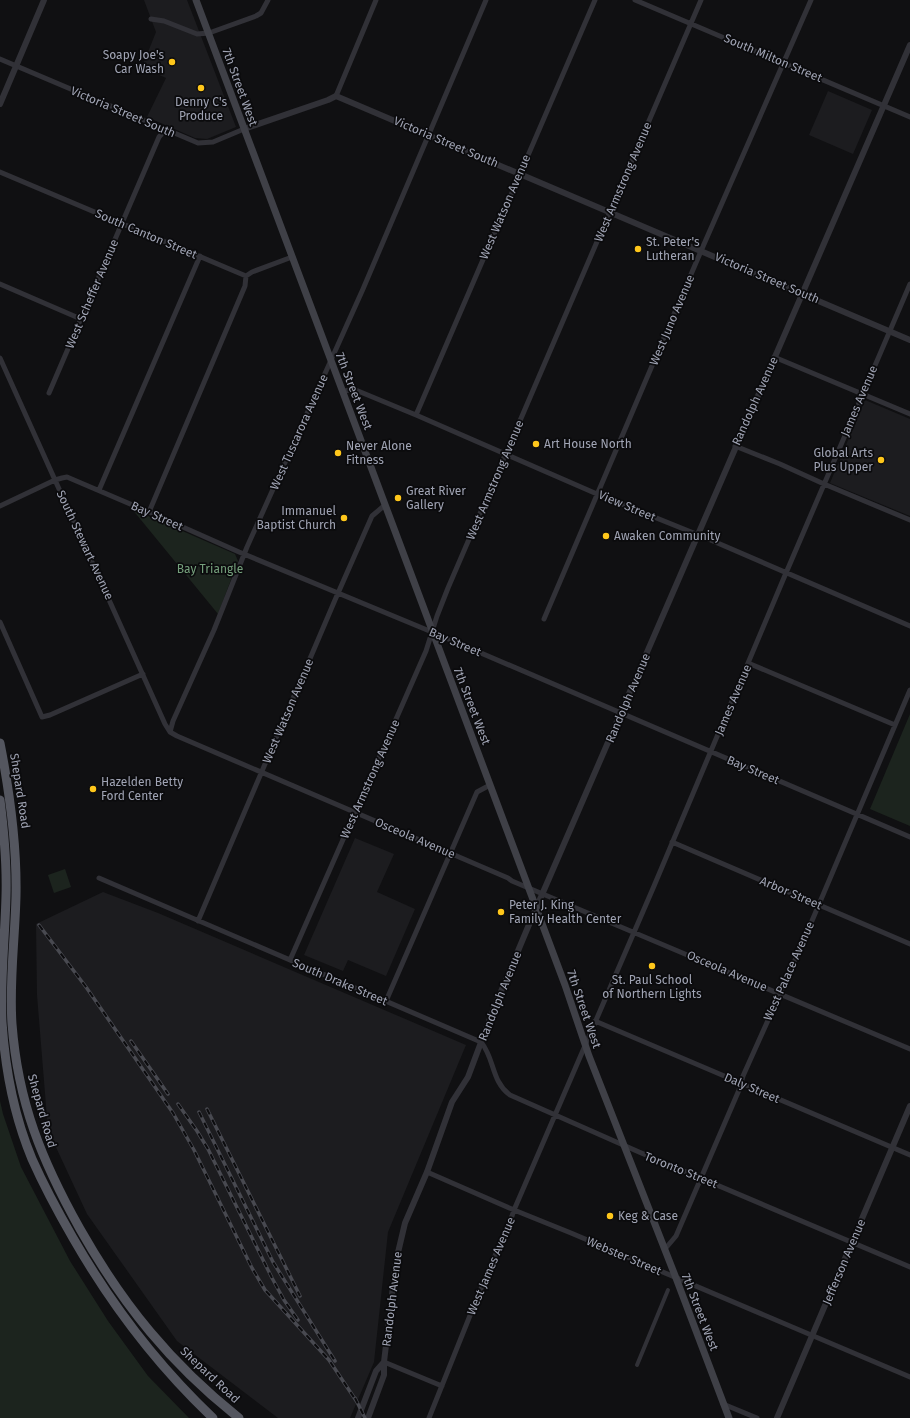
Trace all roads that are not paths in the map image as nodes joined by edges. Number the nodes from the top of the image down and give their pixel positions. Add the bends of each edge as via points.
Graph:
1 (44, 0) edge
2 (196, 0) edge
3 (268, 0) edge
4 (376, 0) edge
5 (486, 0) edge
6 (595, 0) edge
7 (636, 0) edge
8 (701, 0) edge
9 (811, 0) edge
10 (151, 19) dead end
11 (691, 24) junction
12 (209, 33) junction
13 (910, 46) edge
14 (0, 59) edge
15 (784, 63) junction
16 (16, 66) junction
17 (336, 96) junction
18 (0, 104) edge
19 (884, 106) junction
20 (910, 117) edge
21 (244, 129) junction
22 (165, 130) junction
23 (429, 134) junction
24 (0, 172) edge
25 (520, 173) junction
26 (610, 212) junction
27 (122, 224) junction
28 (701, 251) junction
29 (200, 256) junction
30 (292, 257) junction
31 (246, 276) junction
32 (0, 284) edge
33 (910, 284) edge
34 (802, 293) junction
35 (81, 319) junction
36 (889, 331) junction
37 (910, 340) edge
38 (774, 357) junction
39 (0, 358) edge
40 (331, 361) junction
41 (343, 391) junction
42 (49, 393) dead end
43 (863, 394) junction
44 (910, 414) edge
45 (416, 415) junction
46 (736, 446) junction
47 (506, 454) junction
48 (55, 480) junction
49 (824, 484) junction
50 (99, 490) junction
51 (597, 494) junction
52 (385, 505) junction
53 (0, 506) edge
54 (149, 512) junction
55 (910, 520) edge
56 (697, 535) junction
57 (245, 554) junction
58 (786, 573) junction
59 (338, 593) junction
60 (544, 619) dead end
61 (0, 622) edge
62 (910, 626) edge
63 (432, 632) junction
64 (748, 663) junction
65 (143, 674) junction
66 (910, 690) edge
67 (621, 714) junction
68 (895, 725) junction
69 (170, 732) junction
70 (0, 743) edge
71 (711, 752) junction
72 (262, 773) junction
73 (490, 785) junction
74 (0, 800) edge
75 (356, 812) junction
76 (857, 814) junction
77 (910, 837) edge
78 (672, 842) junction
79 (450, 852) junction
80 (99, 878) dead end
81 (527, 887) junction
82 (543, 894) junction
83 (818, 904) junction
84 (536, 910) junction
85 (198, 921) junction
86 (633, 932) junction
87 (910, 944) edge
88 (290, 960) junction
89 (780, 994) junction
90 (386, 1002) junction
91 (595, 1021) junction
92 (481, 1042) junction
93 (585, 1043) junction
94 (910, 1049) edge
95 (741, 1083) junction
96 (910, 1106) edge
97 (555, 1115) junction
98 (624, 1145) junction
99 (892, 1147) junction
100 (910, 1155) edge
101 (427, 1172) junction
102 (702, 1178) junction
103 (514, 1210) junction
104 (852, 1242) junction
105 (665, 1249) junction
106 (910, 1267) edge
107 (676, 1278) junction
108 (668, 1290) dead end
109 (812, 1336) junction
110 (384, 1362) junction
111 (637, 1365) dead end
112 (910, 1377) edge
113 (442, 1386) junction
114 (724, 1404) junction
115 (213, 1418) edge
116 (239, 1418) edge
117 (358, 1418) edge
118 (368, 1418) edge
119 (429, 1418) edge
120 (729, 1418) edge
121 (757, 1418) edge
122 (777, 1418) edge

1 - 16 street
2 - 12 main road, 7th Street West
3 - 12 street via 261,13 256,16
4 - 17 street
5 - 23 street, West Tuscarora Avenue
6 - 25 street, West Watson Avenue
7 - 11 street, South Milton Street
8 - 11 street, West Armstrong Avenue
9 - 15 street, West Juno Avenue
10 - 12 street via 164,21 197,34
11 - 15 street, South Milton Street
11 - 26 street, West Armstrong Avenue
12 - 21 main road, 7th Street West
13 - 19 street, Randolph Avenue
14 - 16 street, Victoria Street South
15 - 19 street, South Milton Street
15 - 28 street, West Juno Avenue
16 - 18 street
16 - 22 street, Victoria Street South
17 - 21 street, Victoria Street South
17 - 23 street, Victoria Street South
19 - 20 street, South Milton Street
19 - 34 street, Randolph Avenue
21 - 22 street, Victoria Street South via 212,142 198,143
21 - 30 main road, 7th Street West
22 - 27 street, West Scheffer Avenue via 159,137
23 - 25 street, Victoria Street South
23 - 40 street, West Tuscarora Avenue
24 - 27 street, South Canton Street
25 - 26 street, Victoria Street South
25 - 45 street, West Watson Avenue
26 - 28 street, Victoria Street South
26 - 47 street, West Armstrong Avenue
27 - 29 street, South Canton Street
27 - 35 street, West Scheffer Avenue
28 - 34 street, Victoria Street South
28 - 51 street, West Juno Avenue
29 - 31 street, South Canton Street
29 - 50 street
30 - 31 street
30 - 40 main road, 7th Street West
31 - 54 street via 245,286
32 - 35 street
33 - 36 street, James Avenue
34 - 36 street, Victoria Street South
34 - 38 street, Randolph Avenue
35 - 42 street, West Scheffer Avenue
36 - 37 street, Victoria Street South
36 - 43 street, James Avenue
38 - 43 street
38 - 46 street, Randolph Avenue
39 - 48 street, South Stewart Avenue
40 - 41 main road, 7th Street West
40 - 57 street, West Tuscarora Avenue
41 - 45 street, View Street via 358,391
41 - 52 main road, 7th Street West
43 - 44 street
43 - 49 street, James Avenue
45 - 47 street, View Street
46 - 49 street
46 - 56 street, Randolph Avenue
47 - 51 street, View Street
47 - 63 street, West Armstrong Avenue
48 - 50 street, Bay Street via 67,478
48 - 53 street, Bay Street
48 - 65 street, South Stewart Avenue
49 - 55 street
49 - 58 street, James Avenue
50 - 54 street, Bay Street
51 - 56 street, View Street
51 - 60 street, West Juno Avenue
52 - 59 street, West Watson Avenue via 372,516
52 - 63 main road, 7th Street West
54 - 57 street, Bay Street
56 - 58 street, View Street
56 - 67 street, Randolph Avenue
57 - 59 street, Bay Street
57 - 69 street, West Tuscarora Avenue
58 - 62 street, View Street
58 - 64 street, James Avenue
59 - 63 street, Bay Street
59 - 72 street, West Watson Avenue
61 - 65 street via 42,717
63 - 67 street, Bay Street
63 - 73 main road, 7th Street West
63 - 75 street, West Armstrong Avenue
64 - 68 street
64 - 71 street, James Avenue
65 - 69 street, South Stewart Avenue
66 - 68 street, West Palace Avenue
67 - 71 street, Bay Street
67 - 82 street, Randolph Avenue
68 - 76 street, West Palace Avenue
69 - 72 street, Osceola Avenue
70 - 116 highway, Shepard Road via 11,802 16,864 12,1024 18,1073 41,1154 62,1197 124,1299 154,1338 181,1367
71 - 76 street, Bay Street
71 - 78 street, James Avenue
72 - 75 street, Osceola Avenue
72 - 85 street, West Watson Avenue
73 - 79 street via 477,792
73 - 81 main road, 7th Street West
74 - 115 highway, Shepard Road via 6,895 1,978 2,1024 8,1073 26,1142 52,1201 88,1265 115,1306 160,1364
75 - 79 street, Osceola Avenue
75 - 88 street, West Armstrong Avenue
76 - 77 street, Bay Street
76 - 83 street, West Palace Avenue
78 - 83 street, Arbor Street
78 - 86 street, James Avenue
79 - 81 street, Osceola Avenue
79 - 90 street
80 - 85 street, South Drake Street
81 - 82 street, Osceola Avenue
81 - 84 main road, 7th Street West
82 - 84 street, Randolph Avenue
82 - 86 street, Osceola Avenue
83 - 87 street, Arbor Street
83 - 89 street, West Palace Avenue
84 - 92 street, Randolph Avenue
84 - 93 main road, 7th Street West
85 - 88 street, South Drake Street
86 - 89 street, Osceola Avenue
86 - 91 street, James Avenue
88 - 90 street, South Drake Street
89 - 94 street, Osceola Avenue
89 - 95 street, West Palace Avenue
90 - 92 street, South Drake Street
91 - 93 street, James Avenue
91 - 95 street, Daly Street
92 - 97 street, Toronto Street via 490,1057 498,1083 505,1091
92 - 101 street, Randolph Avenue via 468,1077 452,1102
93 - 97 street, James Avenue
93 - 98 main road, 7th Street West
95 - 99 street, Daly Street
95 - 102 street, West Palace Avenue
96 - 99 street, Jefferson Avenue
97 - 98 street, Toronto Street
97 - 103 street, West James Avenue
98 - 102 street, Toronto Street
98 - 105 main road, 7th Street West
99 - 100 street, Daly Street
99 - 104 street, Jefferson Avenue
101 - 103 street, Webster Street
101 - 110 street, Randolph Avenue via 405,1223 399,1244
102 - 104 street, Toronto Street
102 - 105 street, West Palace Avenue via 676,1236
103 - 107 street, Webster Street
103 - 113 street, West James Avenue
104 - 106 street, Toronto Street
104 - 109 street, Jefferson Avenue
105 - 107 main road, 7th Street West
107 - 109 street, Webster Street
107 - 114 main road, 7th Street West
108 - 111 street
109 - 112 street, Webster Street
109 - 122 street, Jefferson Avenue
110 - 113 street
110 - 117 street, Randolph Avenue via 376,1371
110 - 118 street, Randolph Avenue via 384,1375
113 - 119 street, West James Avenue
114 - 120 main road, 7th Street West
114 - 121 street

